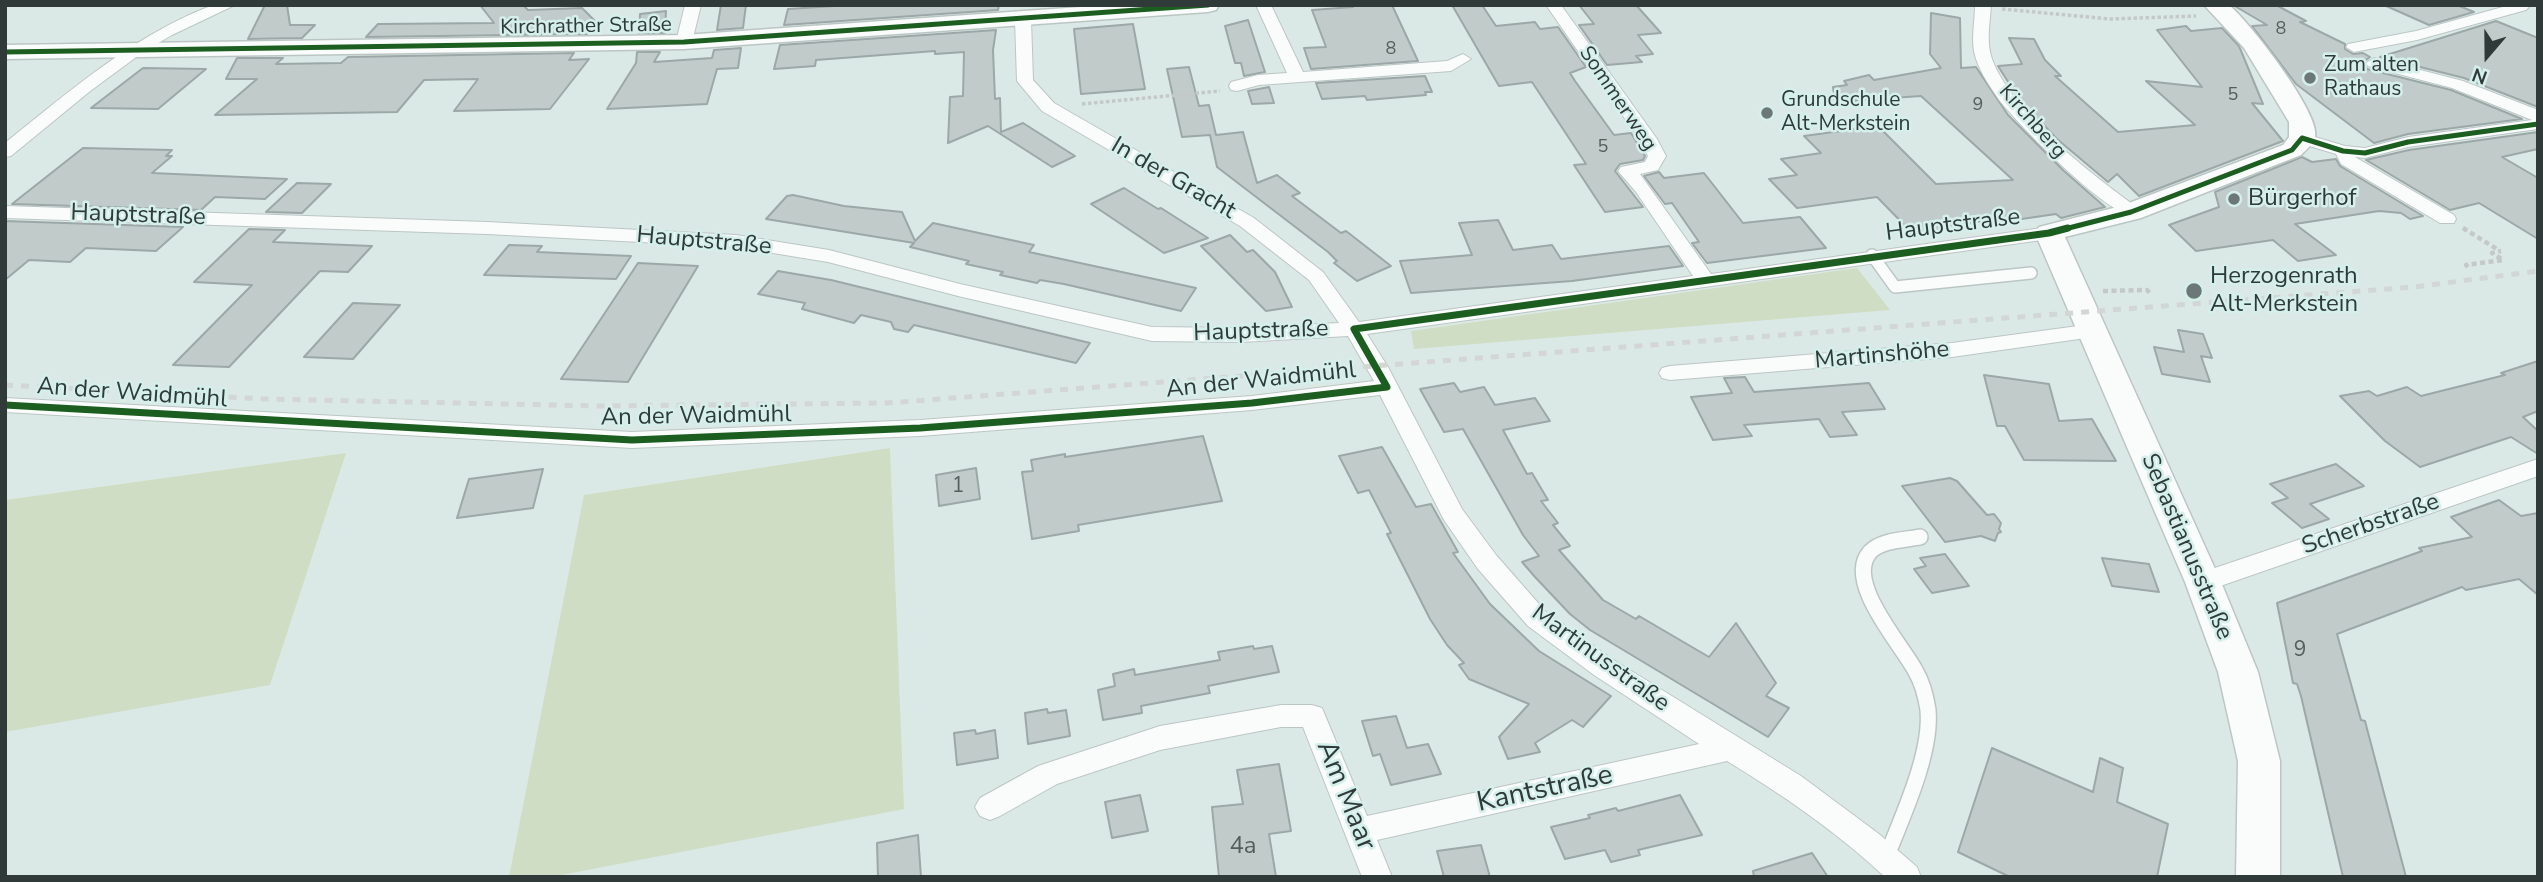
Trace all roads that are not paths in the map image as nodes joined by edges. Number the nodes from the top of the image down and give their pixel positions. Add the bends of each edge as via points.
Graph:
1 (228, 5) edge
2 (694, 5) edge
3 (1208, 5) edge
4 (1264, 5) edge
5 (1553, 5) edge
6 (2215, 5) edge
7 (1984, 6) edge
8 (2521, 7) dead end
9 (1023, 20) junction
10 (684, 42) junction
11 (2354, 47) dead end
12 (134, 50) junction
13 (5, 52) edge
14 (1463, 59) dead end
15 (2374, 63) dead end
16 (1297, 77) junction
17 (1237, 86) road end
18 (2538, 116) edge
19 (2538, 124) edge
20 (2302, 138) junction
21 (2343, 151) junction
22 (5, 152) edge
23 (5, 212) edge
24 (2131, 212) junction
25 (2447, 219) road end
26 (2049, 233) junction
27 (1872, 256) junction
28 (2031, 273) dead end
29 (1706, 280) junction
30 (1354, 329) junction
31 (2093, 331) junction
32 (1670, 373) dead end
33 (1387, 387) junction
34 (5, 405) edge
35 (2538, 467) edge
36 (1920, 537) dead end
37 (2203, 582) junction
38 (1730, 749) junction
39 (990, 807) dead end
40 (1360, 831) junction
41 (1886, 858) junction
42 (1377, 877) edge
43 (1906, 877) edge
44 (2258, 877) edge

1 - 12 street via 180,23
2 - 10 street
3 - 9 main road, Kirchrather Straße
4 - 16 street
5 - 29 street, Sommerweg via 1648,139 1657,156 1652,166 1627,171
6 - 20 main road via 2250,42 2302,122
7 - 24 street, Kirchberg via 1979,33 1984,61 2002,92 2069,164
8 - 11 street
9 - 10 main road, Kirchrather Straße
9 - 30 street, In der Gracht via 1025,81 1048,107 1247,222 1315,276
10 - 12 main road, Kirchrather Straße
12 - 13 main road, Kirchrather Straße
12 - 22 street
14 - 16 street via 1451,66
15 - 18 street via 2441,77
16 - 17 street
19 - 21 street via 2408,142 2365,153
20 - 21 street
20 - 24 main road, Hauptstraße via 2292,150
21 - 25 street via 2347,160
23 - 30 street, Hauptstraße via 736,241 829,256 1152,334
24 - 26 main road, Hauptstraße
26 - 27 street, Hauptstraße
26 - 31 main road, Sebastianusstraße
27 - 28 lane via 1895,286
27 - 29 street, Hauptstraße
29 - 30 street, Hauptstraße
30 - 33 street, Martinusstraße
31 - 32 street, Martinshöhe via 1952,350
31 - 37 main road, Sebastianusstraße
33 - 34 street, An der Waidmühl via 1252,403 919,428 632,440
33 - 38 street, Martinusstraße via 1452,514 1537,619
35 - 37 street, Scherbstraße
36 - 41 lane via 1869,553 1861,569 1862,582 1916,671 1929,719
37 - 44 main road, Sebastianusstraße via 2238,672 2259,761
38 - 40 street, Kantstraße
38 - 41 street, Martinusstraße via 1791,785
39 - 40 street, Am Maar via 1048,775 1160,738 1281,716 1312,716
40 - 42 street, Am Maar
41 - 43 street, Martinusstraße

